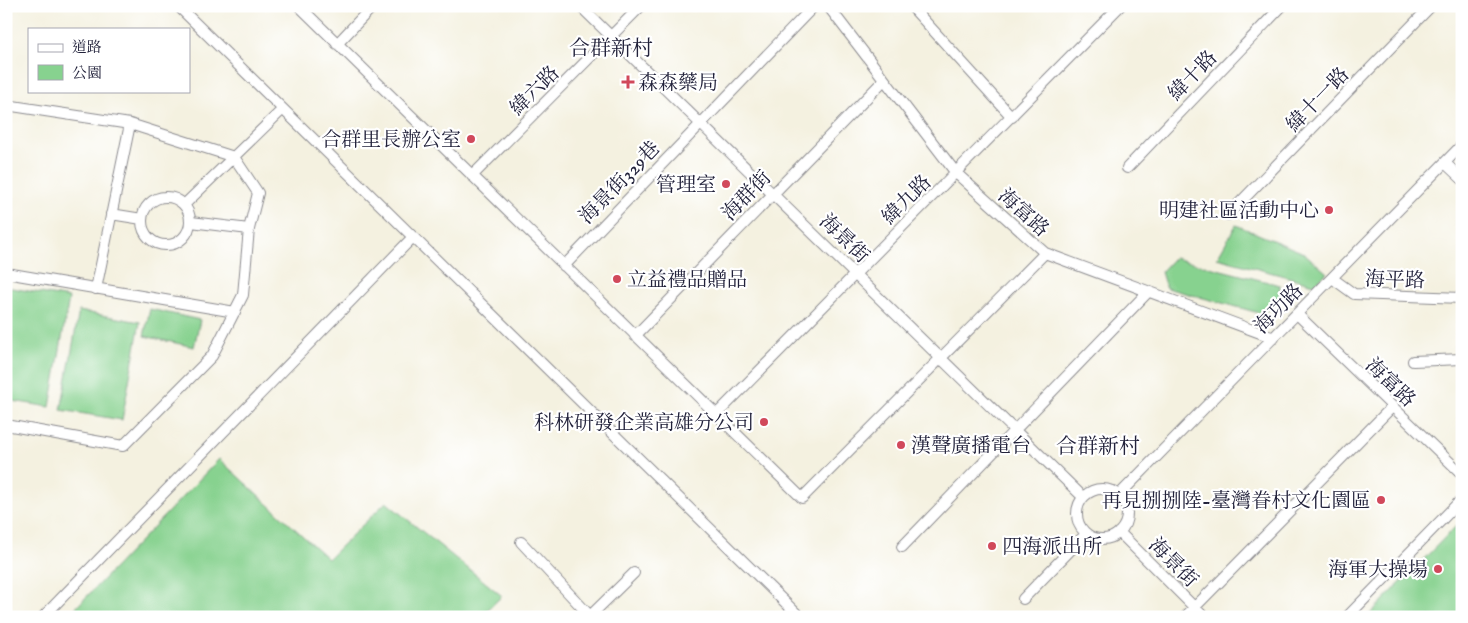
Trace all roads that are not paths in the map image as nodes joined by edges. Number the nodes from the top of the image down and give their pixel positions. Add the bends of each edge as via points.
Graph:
1 (178, 6) edge
2 (299, 6) edge
3 (373, 6) edge
4 (580, 6) edge
5 (641, 6) edge
6 (814, 6) edge
7 (828, 6) edge
8 (911, 6) edge
9 (1120, 6) edge
10 (1282, 6) edge
11 (1431, 6) edge
12 (612, 37) junction
13 (337, 44) junction
14 (884, 80) junction
15 (6, 105) edge
16 (282, 110) junction
17 (1012, 117) junction
18 (700, 122) junction
19 (130, 124) junction
20 (1462, 146) edge
21 (234, 157) junction
22 (1445, 163) junction
23 (1127, 168) dead end
24 (956, 173) junction
25 (472, 176) junction
26 (1462, 178) edge
27 (773, 192) junction
28 (185, 204) junction
29 (111, 214) junction
30 (1228, 215) dead end
31 (142, 219) junction
32 (191, 222) junction
33 (249, 229) junction
34 (413, 237) junction
35 (1045, 253) junction
36 (564, 266) junction
37 (6, 273) edge
38 (856, 274) junction
39 (1332, 278) junction
40 (96, 289) junction
41 (1148, 292) junction
42 (1462, 298) edge
43 (235, 312) junction
44 (1297, 314) junction
45 (635, 336) junction
46 (1274, 338) junction
47 (941, 359) junction
48 (1462, 359) edge
49 (1413, 361) dead end
50 (1392, 407) junction
51 (716, 415) junction
52 (6, 426) edge
53 (1014, 430) junction
54 (1462, 474) edge
55 (1120, 496) junction
56 (1083, 497) junction
57 (1462, 499) edge
58 (1120, 532) junction
59 (1086, 534) junction
60 (521, 542) dead end
61 (902, 547) dead end
62 (634, 573) dead end
63 (1023, 599) dead end
64 (1194, 607) junction
65 (43, 617) edge
66 (800, 617) edge
67 (1185, 617) edge
68 (1204, 617) edge
69 (1347, 617) edge

1 - 16 street
2 - 13 street
3 - 13 street
4 - 12 street, 海景街
5 - 12 street, 緯六路
6 - 18 street, 海景街329巷
7 - 14 street, 海富路
8 - 17 street
9 - 17 street, 緯九路
10 - 23 street, 緯十路
11 - 30 street, 緯十一路
12 - 18 street, 海景街
12 - 25 street, 緯六路
13 - 25 street
14 - 24 street, 海富路
14 - 27 street, 海群街
15 - 19 street
16 - 21 street
16 - 34 street
17 - 24 street, 緯九路
18 - 27 street, 海景街
18 - 36 street, 海景街329巷
19 - 21 street
19 - 29 street
20 - 22 street, 海功路
21 - 28 street
21 - 33 street via 258,193
22 - 26 street
22 - 39 street, 海功路
24 - 35 street, 海富路
24 - 38 street, 緯九路
25 - 36 street
27 - 38 street, 海景街
27 - 45 street, 海群街
28 - 31 street via 170,196 162,196 148,204
28 - 32 street
29 - 31 street
29 - 40 street
31 - 32 street via 145,234 150,240 164,245 185,236
32 - 33 street
33 - 43 street via 243,295
34 - 65 street
34 - 66 street
35 - 41 street, 海富路
35 - 47 street
36 - 45 street
37 - 40 street
38 - 47 street, 海景街
38 - 51 street, 緯九路
39 - 42 street, 海平路 via 1354,294
39 - 44 street, 海功路
40 - 43 street
41 - 46 street, 海富路
41 - 53 street
43 - 52 street via 212,356 123,446
44 - 46 street, 海功路
44 - 50 street, 海富路
45 - 51 street
46 - 55 street, 海功路
47 - 51 street via 802,498
47 - 53 street, 海景街
48 - 49 street
50 - 54 street, 海富路
50 - 64 street
53 - 56 street, 海景街
53 - 61 street
55 - 56 street via 1113,491 1097,489
55 - 58 street via 1127,518
56 - 59 street via 1076,512 1080,528
57 - 69 street
58 - 59 street via 1107,539 1092,538
58 - 64 street, 海景街
59 - 63 street
60 - 62 street via 590,616
64 - 67 street
64 - 68 street, 海景街

